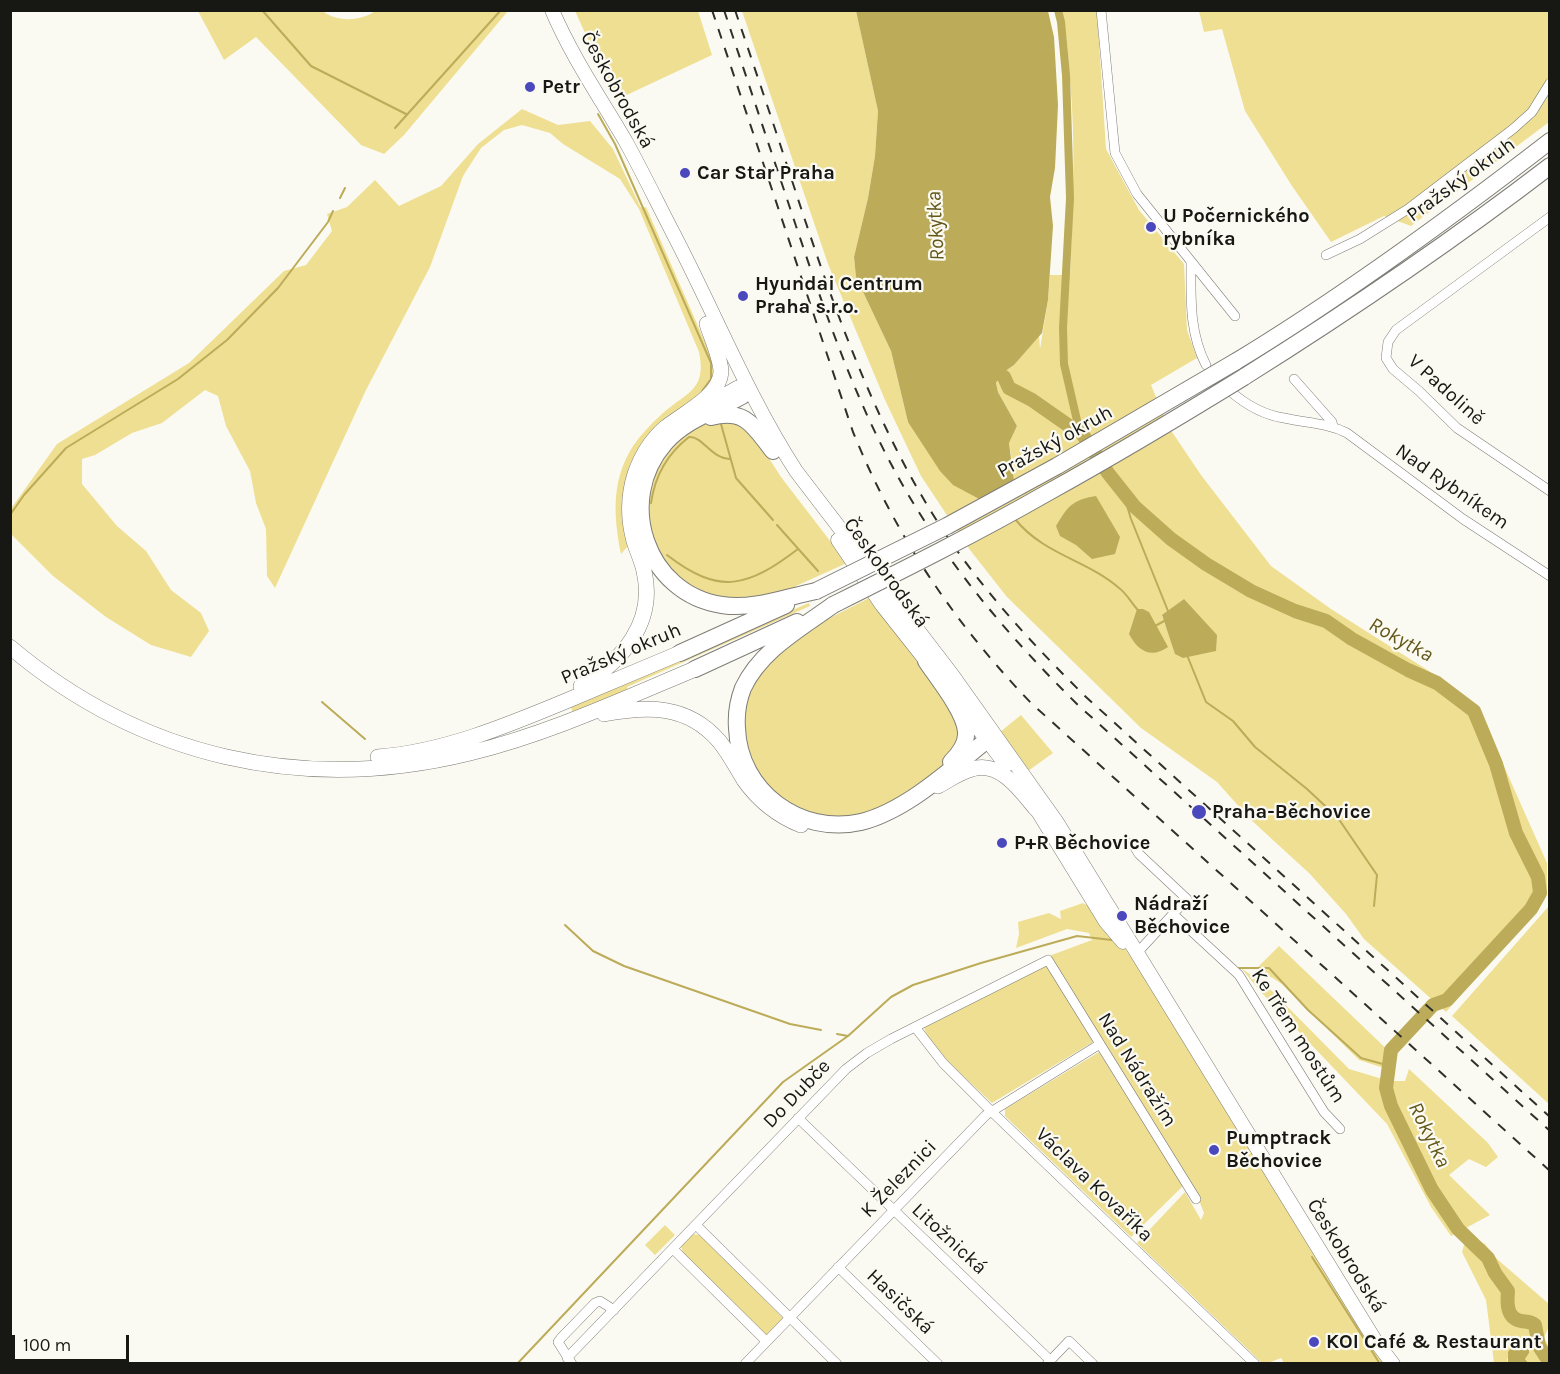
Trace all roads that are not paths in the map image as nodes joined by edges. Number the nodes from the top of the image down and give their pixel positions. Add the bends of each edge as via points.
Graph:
1 (552, 10) edge
2 (1101, 10) edge
3 (1550, 83) edge
4 (1550, 141) edge
5 (1550, 166) edge
6 (648, 188) junction
7 (1550, 217) edge
8 (1326, 255) dead end
9 (1191, 262) junction
10 (1235, 316) dead end
11 (707, 324) junction
12 (1206, 365) dead end
13 (1294, 379) dead end
14 (744, 390) junction
15 (1230, 392) dead end
16 (1319, 408) junction
17 (1312, 423) junction
18 (1334, 427) junction
19 (672, 429) junction
20 (773, 451) junction
21 (1548, 487) edge
22 (1550, 576) edge
23 (811, 593) junction
24 (823, 611) junction
25 (10, 633) edge
26 (10, 647) edge
27 (680, 653) joint
28 (926, 661) junction
29 (695, 669) joint
30 (543, 710) junction
31 (572, 720) junction
32 (162, 733) junction
33 (183, 740) junction
34 (993, 741) junction
35 (933, 789) junction
36 (897, 807) junction
37 (1036, 809) junction
38 (1132, 843) dead end
39 (1173, 914) junction
40 (1136, 954) junction
41 (1048, 960) joint
42 (915, 1027) junction
43 (1100, 1044) junction
44 (991, 1111) junction
45 (798, 1118) junction
46 (1340, 1129) dead end
47 (1196, 1199) dead end
48 (893, 1211) junction
49 (696, 1225) junction
50 (673, 1249) junction
51 (838, 1267) junction
52 (614, 1310) junction
53 (788, 1316) junction
54 (766, 1341) junction
55 (569, 1361) edge
56 (1049, 1362) edge
57 (744, 1364) edge
58 (837, 1364) edge
59 (938, 1364) edge
60 (1093, 1364) edge
61 (1255, 1364) edge
62 (1393, 1364) edge

1 - 6 main road, Českobrodská
2 - 9 street via 1115,153 1137,194
3 - 8 street via 1532,112 1514,129 1408,209
4 - 23 highway, Pražský okruh, bridge via 1354,283 1234,362 1057,466
5 - 24 highway, Pražský okruh, bridge via 1421,261 1244,377 1046,494
6 - 11 main road, Českobrodská via 665,235
6 - 14 main road, Českobrodská via 673,232
7 - 21 street, V Padolině via 1396,330 1388,342 1386,358 1457,428
9 - 10 street
9 - 12 street via 1193,330
11 - 14 main road, Českobrodská
11 - 19 highway via 721,367 718,383
13 - 16 street, Nad Rybníkem
14 - 19 highway
14 - 20 main road, Českobrodská
14 - 34 main road, Českobrodská via 796,471
15 - 17 street, Nad Rybníkem via 1274,416
16 - 17 street
16 - 18 street, Nad Rybníkem
17 - 18 street, Nad Rybníkem
18 - 22 street, Nad Rybníkem
19 - 20 highway via 712,416 736,414 750,423
19 - 23 highway via 652,461 641,496 645,541 660,569 693,597 723,605 748,605
19 - 30 highway via 652,442 641,460 631,491 630,524 646,583 641,624 626,650 609,667
20 - 28 main road, Českobrodská
23 - 27 highway, Pražský okruh
24 - 29 highway, Pražský okruh
24 - 36 highway via 766,656 743,690 736,725 745,766 772,801 807,820 850,824
25 - 32 highway via 78,685
26 - 32 highway via 82,699 120,720
27 - 30 highway, Pražský okruh
28 - 34 main road, Českobrodská
28 - 36 highway via 961,715 966,738 950,764
29 - 31 highway, Pražský okruh
30 - 33 highway via 448,744 360,759 276,756
31 - 33 highway via 461,755 368,768 304,769 261,764 220,756
31 - 35 highway via 642,708 669,710 688,717 719,741 768,807 788,820 817,830 848,831 873,826
32 - 33 highway
34 - 35 highway
34 - 36 highway
34 - 37 main road, Českobrodská
34 - 40 main road, Českobrodská via 1056,821
35 - 37 highway via 969,770 987,767 1009,779
37 - 40 main road, Českobrodská via 1111,928
38 - 39 street via 1187,899
39 - 40 street
39 - 46 street, Ke Třem mostům via 1239,975 1324,1112
40 - 62 main road, Českobrodská
41 - 42 street, Do Dubče
41 - 43 street, Nad Nádražím
42 - 44 street, Václava Kovaříka via 942,1063
42 - 45 street, Do Dubče via 856,1061
43 - 44 street, K Železnici
43 - 47 street, Nad Nádražím
44 - 48 street, K Železnici
44 - 61 street, Václava Kovaříka
45 - 48 street, Litožnická
45 - 49 street, Do Dubče
48 - 51 street, K Železnici
48 - 56 street, Litožnická
49 - 50 street, Do Dubče
49 - 53 street
50 - 52 street, Do Dubče
50 - 54 street
51 - 53 street, K Železnici
51 - 59 street, Hasičská
52 - 55 street, Do Dubče
52 - 55 street, Do Dubče via 604,1302 595,1303 561,1338 558,1342
53 - 54 street, K Železnici
53 - 58 street
54 - 57 street, K Železnici
56 - 60 street, Litožnická via 1069,1341

